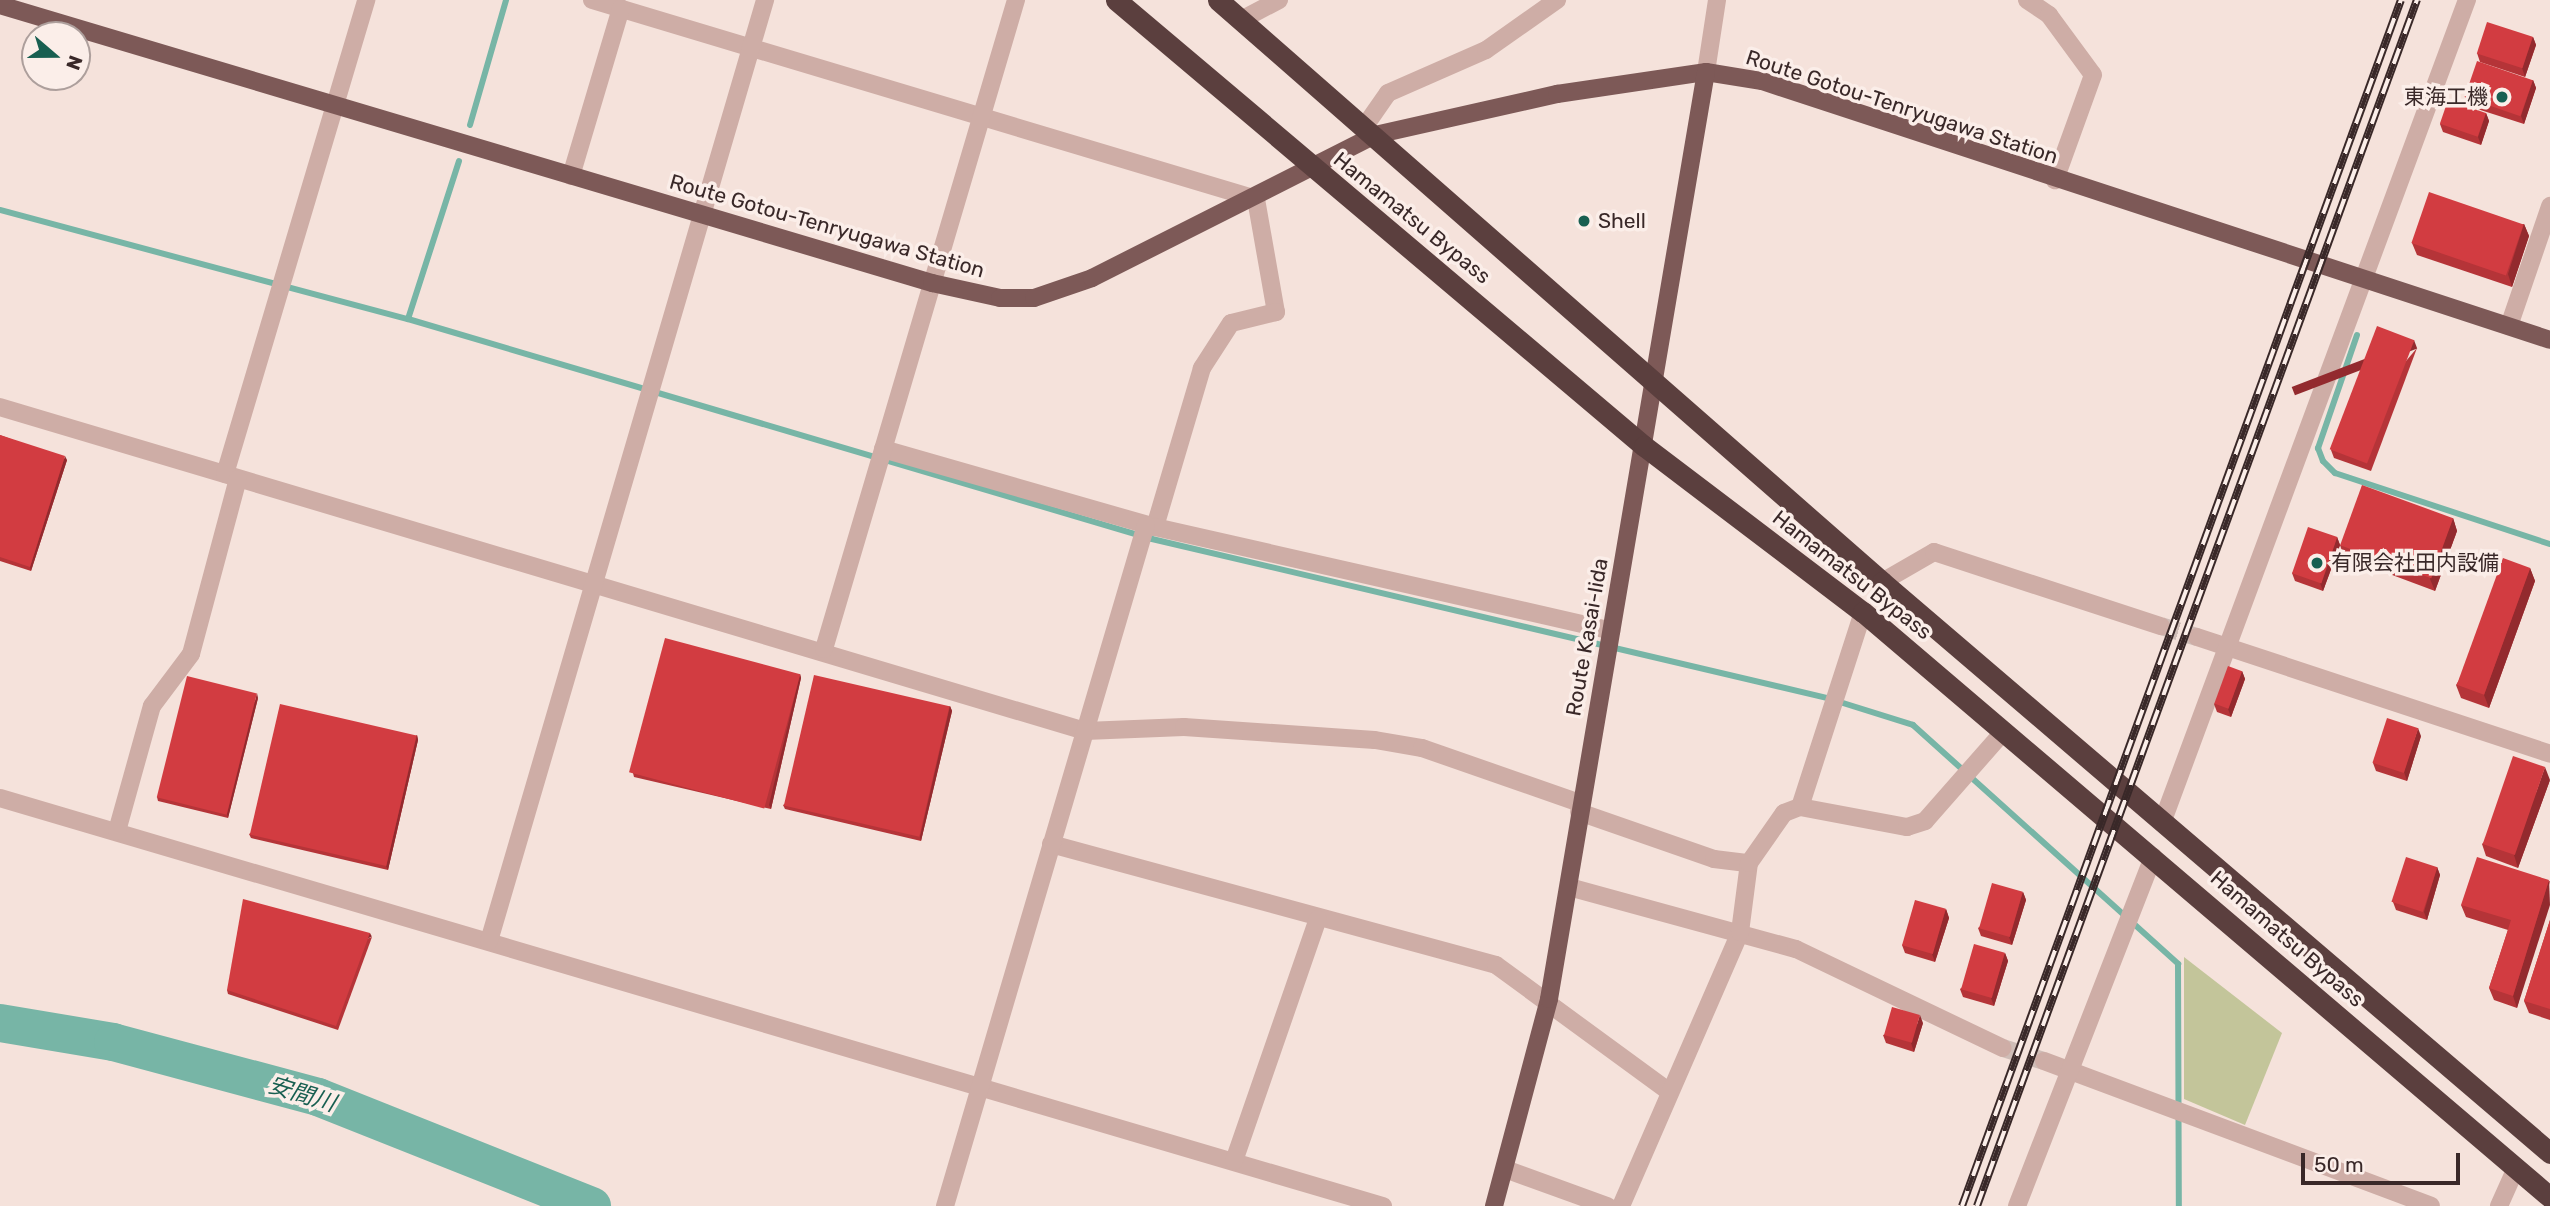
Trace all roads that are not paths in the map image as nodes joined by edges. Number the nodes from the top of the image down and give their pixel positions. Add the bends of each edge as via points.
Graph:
1 (366, 0) edge
2 (592, 0) edge
3 (765, 0) edge
4 (1016, 0) edge
5 (1116, 0) edge
6 (1219, 0) edge
7 (1279, 0) edge
8 (1557, 0) edge
9 (1717, 0) edge
10 (2027, 0) edge
11 (2466, 0) edge
12 (0, 5) edge
13 (1542, 6) edge
14 (2052, 7) edge
15 (621, 8) junction
16 (1241, 20) junction
17 (751, 47) junction
18 (1706, 72) junction
19 (332, 107) junction
20 (982, 115) junction
21 (1370, 131) junction
22 (1312, 169) junction
23 (571, 176) junction
24 (2055, 180) junction
25 (1256, 198) junction
26 (2550, 206) edge
27 (703, 215) junction
28 (2367, 279) junction
29 (932, 284) junction
30 (2509, 326) junction
31 (2550, 340) edge
32 (1653, 379) junction
33 (0, 407) edge
34 (1644, 446) junction
35 (883, 449) junction
36 (232, 477) junction
37 (1150, 526) junction
38 (595, 582) junction
39 (1882, 582) junction
40 (1863, 612) junction
41 (2161, 626) tunnel mouth
42 (1611, 632) junction
43 (2197, 637) tunnel mouth
44 (824, 649) junction
45 (2231, 650) junction
46 (1084, 731) junction
47 (2004, 731) junction
48 (2550, 754) edge
49 (0, 798) edge
50 (1580, 807) junction
51 (1800, 807) junction
52 (2162, 823) junction
53 (117, 831) junction
54 (1051, 844) junction
55 (2152, 857) junction
56 (1749, 863) junction
57 (1569, 887) junction
58 (1318, 919) junction
59 (1740, 932) junction
60 (489, 941) junction
61 (1549, 999) junction
62 (2003, 1048) tunnel mouth
63 (2044, 1061) tunnel mouth
64 (2067, 1069) junction
65 (981, 1088) junction
66 (1668, 1091) junction
67 (2550, 1153) edge
68 (1234, 1161) junction
69 (2516, 1168) junction
70 (1505, 1169) junction
71 (2550, 1197) edge
72 (944, 1206) edge
73 (1383, 1206) edge
74 (1494, 1206) edge
75 (1607, 1206) edge
76 (1621, 1206) edge
77 (2017, 1206) edge
78 (2431, 1206) edge
79 (2499, 1206) edge

1 - 19 street
2 - 15 street
3 - 17 street
4 - 20 street
5 - 22 highway, Hamamatsu Bypass
6 - 16 highway, Hamamatsu Bypass
7 - 16 street
8 - 13 street
9 - 18 street
10 - 14 street
11 - 28 street
12 - 19 main road, Route Gotou-Tenryugawa Station
13 - 21 street via 1486,50 1388,93
14 - 24 street via 2093,75
15 - 17 street
15 - 23 street
16 - 21 highway, Hamamatsu Bypass
17 - 20 street
17 - 27 street
18 - 21 main road, Route Gotou-Tenryugawa Station via 1557,94
18 - 24 main road, Route Gotou-Tenryugawa Station via 1762,81
18 - 32 main road, Route Kasai-Iida
19 - 23 main road, Route Gotou-Tenryugawa Station
19 - 36 street
20 - 25 street
20 - 29 street
21 - 22 main road, Route Gotou-Tenryugawa Station
21 - 32 highway, Hamamatsu Bypass
22 - 25 main road, Route Gotou-Tenryugawa Station
22 - 34 highway, Hamamatsu Bypass
23 - 27 main road, Route Gotou-Tenryugawa Station
24 - 28 main road, Route Gotou-Tenryugawa Station
25 - 29 main road, Route Gotou-Tenryugawa Station via 1092,278 1034,298
25 - 37 street via 1276,312 1231,323 1202,368
26 - 30 street
27 - 29 main road, Route Gotou-Tenryugawa Station
27 - 38 street
28 - 30 main road, Route Gotou-Tenryugawa Station
28 - 45 street
29 - 35 street
30 - 31 main road, Route Gotou-Tenryugawa Station
32 - 34 main road, Route Kasai-Iida
32 - 39 highway, Hamamatsu Bypass
33 - 36 street
34 - 40 highway, Hamamatsu Bypass
34 - 42 main road, Route Kasai-Iida
35 - 37 street
35 - 44 street
36 - 38 street
36 - 53 street via 191,654 152,706
37 - 42 street
37 - 46 street
38 - 44 street
38 - 60 street
39 - 41 street via 1934,552
39 - 52 highway, Hamamatsu Bypass
40 - 47 highway, Hamamatsu Bypass
40 - 51 street
42 - 50 main road, Route Kasai-Iida
43 - 45 street
44 - 46 street
45 - 48 street
45 - 52 street
46 - 50 street via 1184,727 1375,740 1422,748
46 - 54 street
47 - 51 street via 1925,821 1907,827
47 - 55 highway, Hamamatsu Bypass
49 - 53 street
50 - 56 street via 1714,859
50 - 57 main road, Route Kasai-Iida
51 - 56 street via 1784,813
52 - 67 highway, Hamamatsu Bypass
53 - 60 street
54 - 58 street
54 - 65 street
55 - 64 street
55 - 69 highway, Hamamatsu Bypass
56 - 59 street
57 - 59 street
57 - 61 main road, Route Kasai-Iida
58 - 61 street via 1496,965
58 - 68 street
59 - 62 street via 1796,949
59 - 66 street
60 - 65 street
61 - 66 street
61 - 70 main road, Route Kasai-Iida
63 - 64 street
64 - 77 street
64 - 78 street
65 - 68 street
65 - 72 street
66 - 76 street
68 - 73 street
69 - 71 highway, Hamamatsu Bypass
69 - 79 street
70 - 74 main road, Route Kasai-Iida
70 - 75 street

